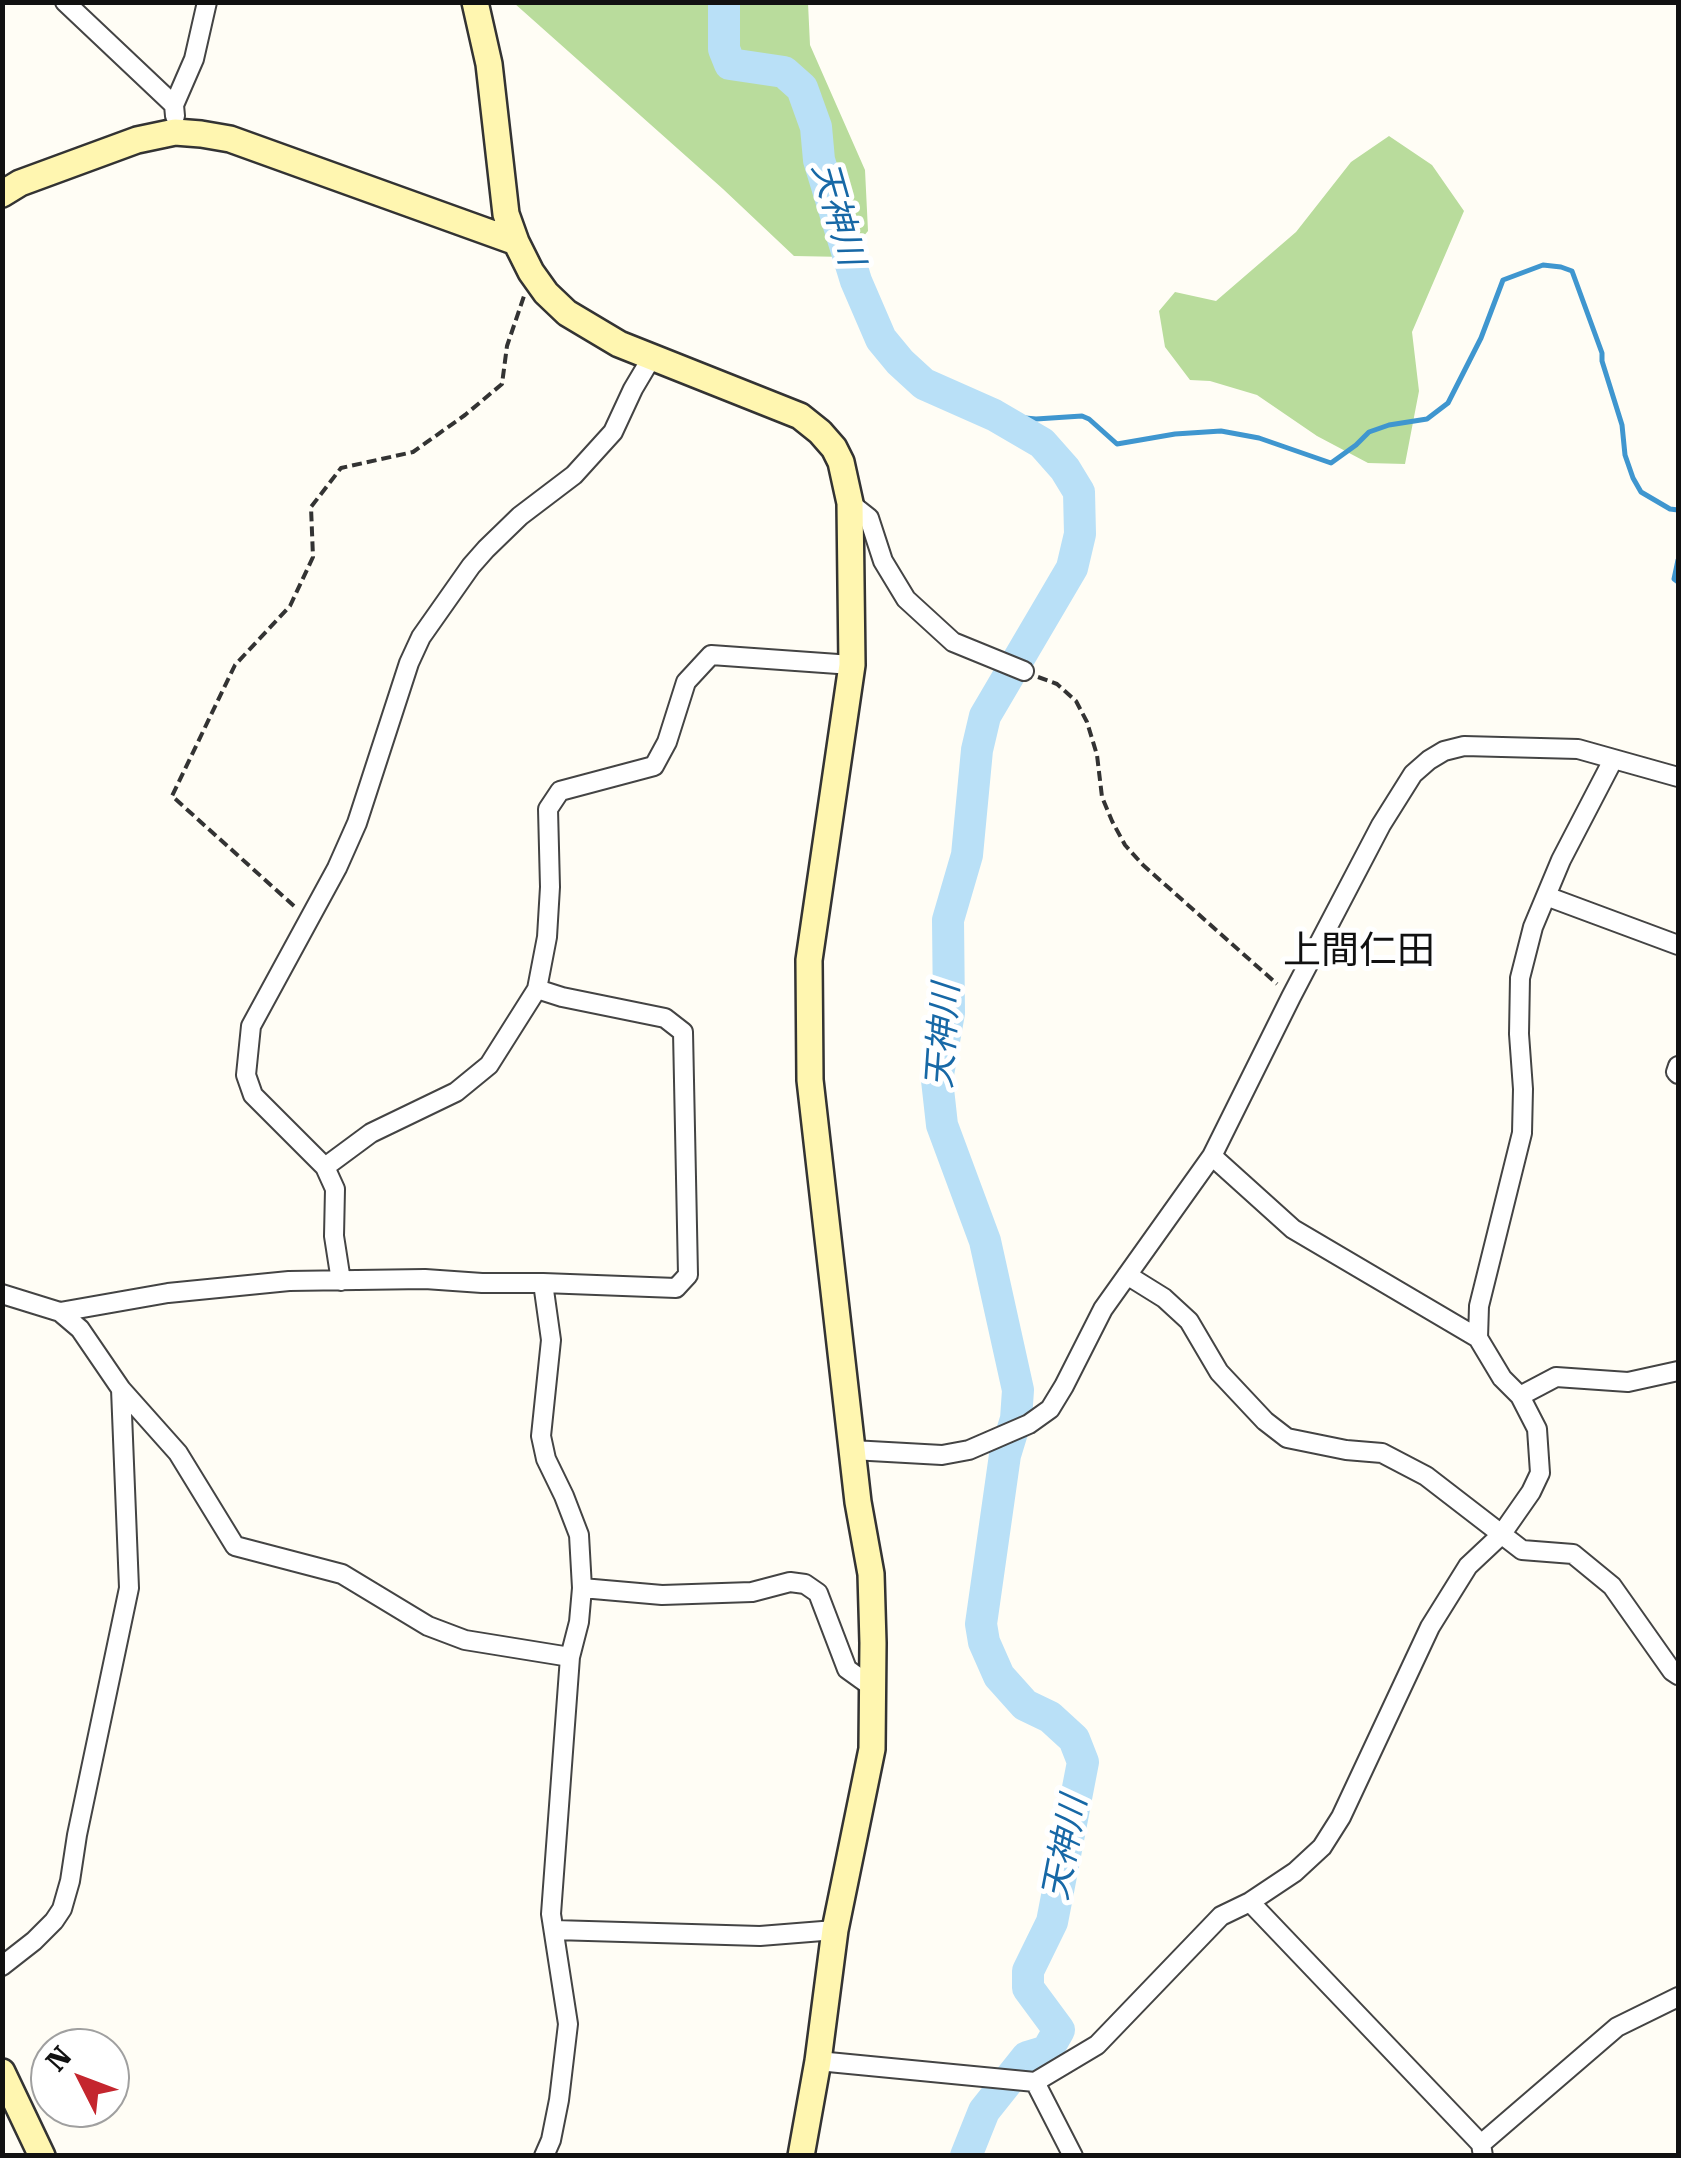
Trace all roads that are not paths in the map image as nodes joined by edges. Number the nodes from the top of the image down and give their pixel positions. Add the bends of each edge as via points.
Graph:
1 (65, 2) edge
2 (207, 2) edge
3 (475, 2) edge
4 (174, 105) junction
5 (175, 132) junction
6 (2, 194) edge
7 (516, 242) junction
8 (652, 357) junction
9 (850, 502) junction
10 (852, 665) junction
11 (1024, 672) road end
12 (1613, 760) junction
13 (1678, 777) edge
14 (1546, 896) junction
15 (1678, 944) edge
16 (537, 989) junction
17 (1678, 1066) edge
18 (1678, 1074) edge
19 (1212, 1156) junction
20 (325, 1167) junction
21 (1127, 1275) junction
22 (340, 1280) junction
23 (544, 1282) junction
24 (2, 1294) edge
25 (60, 1312) junction
26 (1478, 1338) junction
27 (1678, 1371) edge
28 (121, 1389) junction
29 (1520, 1396) junction
30 (852, 1450) junction
31 (1500, 1534) junction
32 (582, 1588) junction
33 (570, 1657) junction
34 (1678, 1676) edge
35 (872, 1687) junction
36 (1250, 1902) junction
37 (554, 1930) junction
38 (835, 1930) junction
39 (2, 1966) edge
40 (1678, 1997) edge
41 (818, 2061) junction
42 (1035, 2082) junction
43 (5, 2084) edge
44 (1482, 2150) edge
45 (42, 2156) edge
46 (544, 2156) edge
47 (801, 2156) edge
48 (1073, 2156) edge

1 - 4 street
2 - 4 street via 194,60
3 - 7 street via 506,214
4 - 5 street
5 - 6 street via 136,140
5 - 7 street via 230,139
7 - 8 street via 546,293 568,314
8 - 9 street via 800,416 834,448
8 - 20 street via 613,432 486,549 421,636 337,868 251,1026 246,1075 252,1095
9 - 10 street
9 - 11 street via 868,518 906,599 953,642
10 - 16 street via 710,655 686,682 654,766 560,791 548,808 548,936
10 - 30 street via 808,960 810,1080
12 - 13 street
12 - 14 street
12 - 19 street via 1578,749 1464,746 1413,774
14 - 15 street
14 - 26 street via 1520,978 1522,1133 1479,1306
16 - 20 street via 490,1065 456,1092 371,1133
16 - 23 street via 666,1018 683,1032 688,1275 676,1288
17 - 18 street
19 - 21 street
19 - 26 street via 1293,1230
20 - 22 street via 335,1189
21 - 30 street via 1050,1409 1029,1424 942,1455
21 - 31 street via 1188,1321 1219,1372 1287,1438 1404,1463
22 - 23 street
22 - 25 street via 185,1292
23 - 32 street via 550,1340 541,1436 579,1535
24 - 25 street
25 - 28 street via 80,1329
26 - 29 street
27 - 29 street via 1628,1382 1556,1377
28 - 33 street via 178,1452 234,1546 342,1574 464,1640
28 - 39 street via 129,1588 70,1881 54,1921
29 - 31 street via 1537,1429 1540,1473
30 - 35 street via 871,1574
31 - 34 street via 1522,1550 1573,1554 1612,1586
31 - 36 street via 1468,1566 1430,1627 1322,1847
32 - 33 street
32 - 35 street via 662,1595 804,1584 818,1593 846,1670
33 - 37 street
35 - 38 street via 872,1749
36 - 42 street via 1221,1916 1097,2044
36 - 44 street
37 - 38 street via 760,1936
37 - 46 street via 568,2024
38 - 41 street
40 - 44 street via 1617,2027
41 - 42 street
41 - 47 street
42 - 48 street
43 - 45 street

